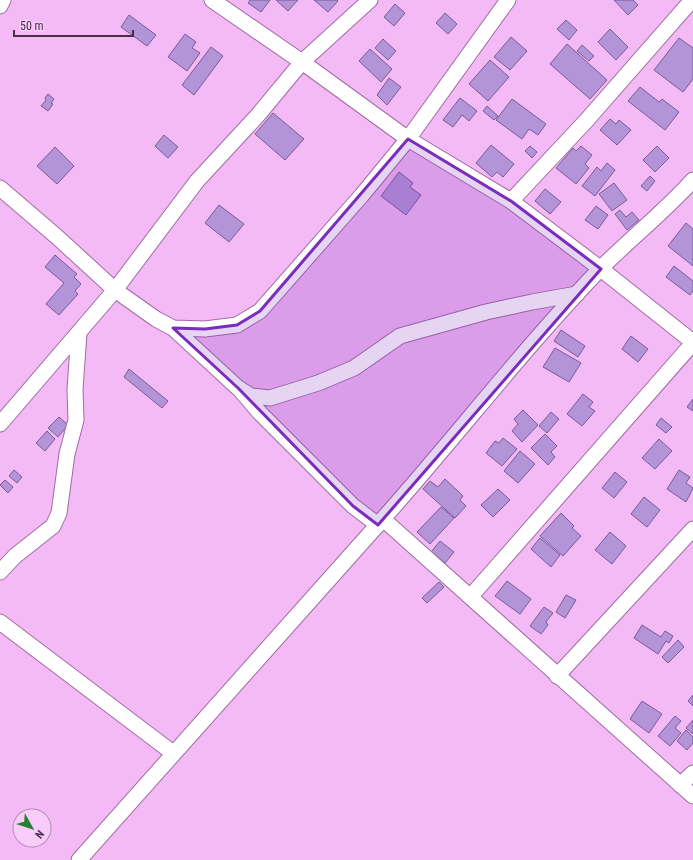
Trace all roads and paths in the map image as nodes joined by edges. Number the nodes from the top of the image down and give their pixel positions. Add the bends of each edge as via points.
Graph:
1 (3, 0) edge
2 (212, 0) edge
3 (370, 0) edge
4 (508, 0) edge
5 (692, 0) edge
6 (0, 6) edge
7 (302, 62) junction
8 (408, 139) junction
9 (693, 180) edge
10 (0, 188) edge
11 (511, 201) junction
12 (601, 269) junction
13 (115, 290) junction
14 (577, 294) junction
15 (173, 328) junction
16 (79, 332) junction
17 (693, 342) edge
18 (238, 388) junction
19 (0, 424) edge
20 (380, 522) junction
21 (693, 529) edge
22 (0, 572) edge
23 (470, 596) junction
24 (0, 622) edge
25 (558, 676) junction
26 (173, 753) junction
27 (693, 773) edge
28 (680, 786) junction
29 (693, 796) edge
30 (79, 860) edge

1 - 6 street
2 - 7 street
3 - 7 street
4 - 8 street
5 - 11 street via 586,121
7 - 8 street
7 - 13 street via 258,115 197,181
8 - 11 street
8 - 15 street via 260,311 237,325 205,330
9 - 12 street
10 - 13 street
11 - 12 street
12 - 14 street
12 - 17 street
13 - 15 street
13 - 16 street
14 - 18 street via 486,312 400,336 354,368 289,393 270,398 252,396
14 - 20 street via 490,391
15 - 18 street
16 - 19 street
16 - 22 street via 75,389 76,420 67,454 59,513 53,526 15,556
17 - 23 street
18 - 20 street via 353,506
20 - 23 street
20 - 26 street
21 - 25 street
23 - 25 street
24 - 26 street
25 - 28 street
26 - 30 street
27 - 28 street
28 - 29 street

